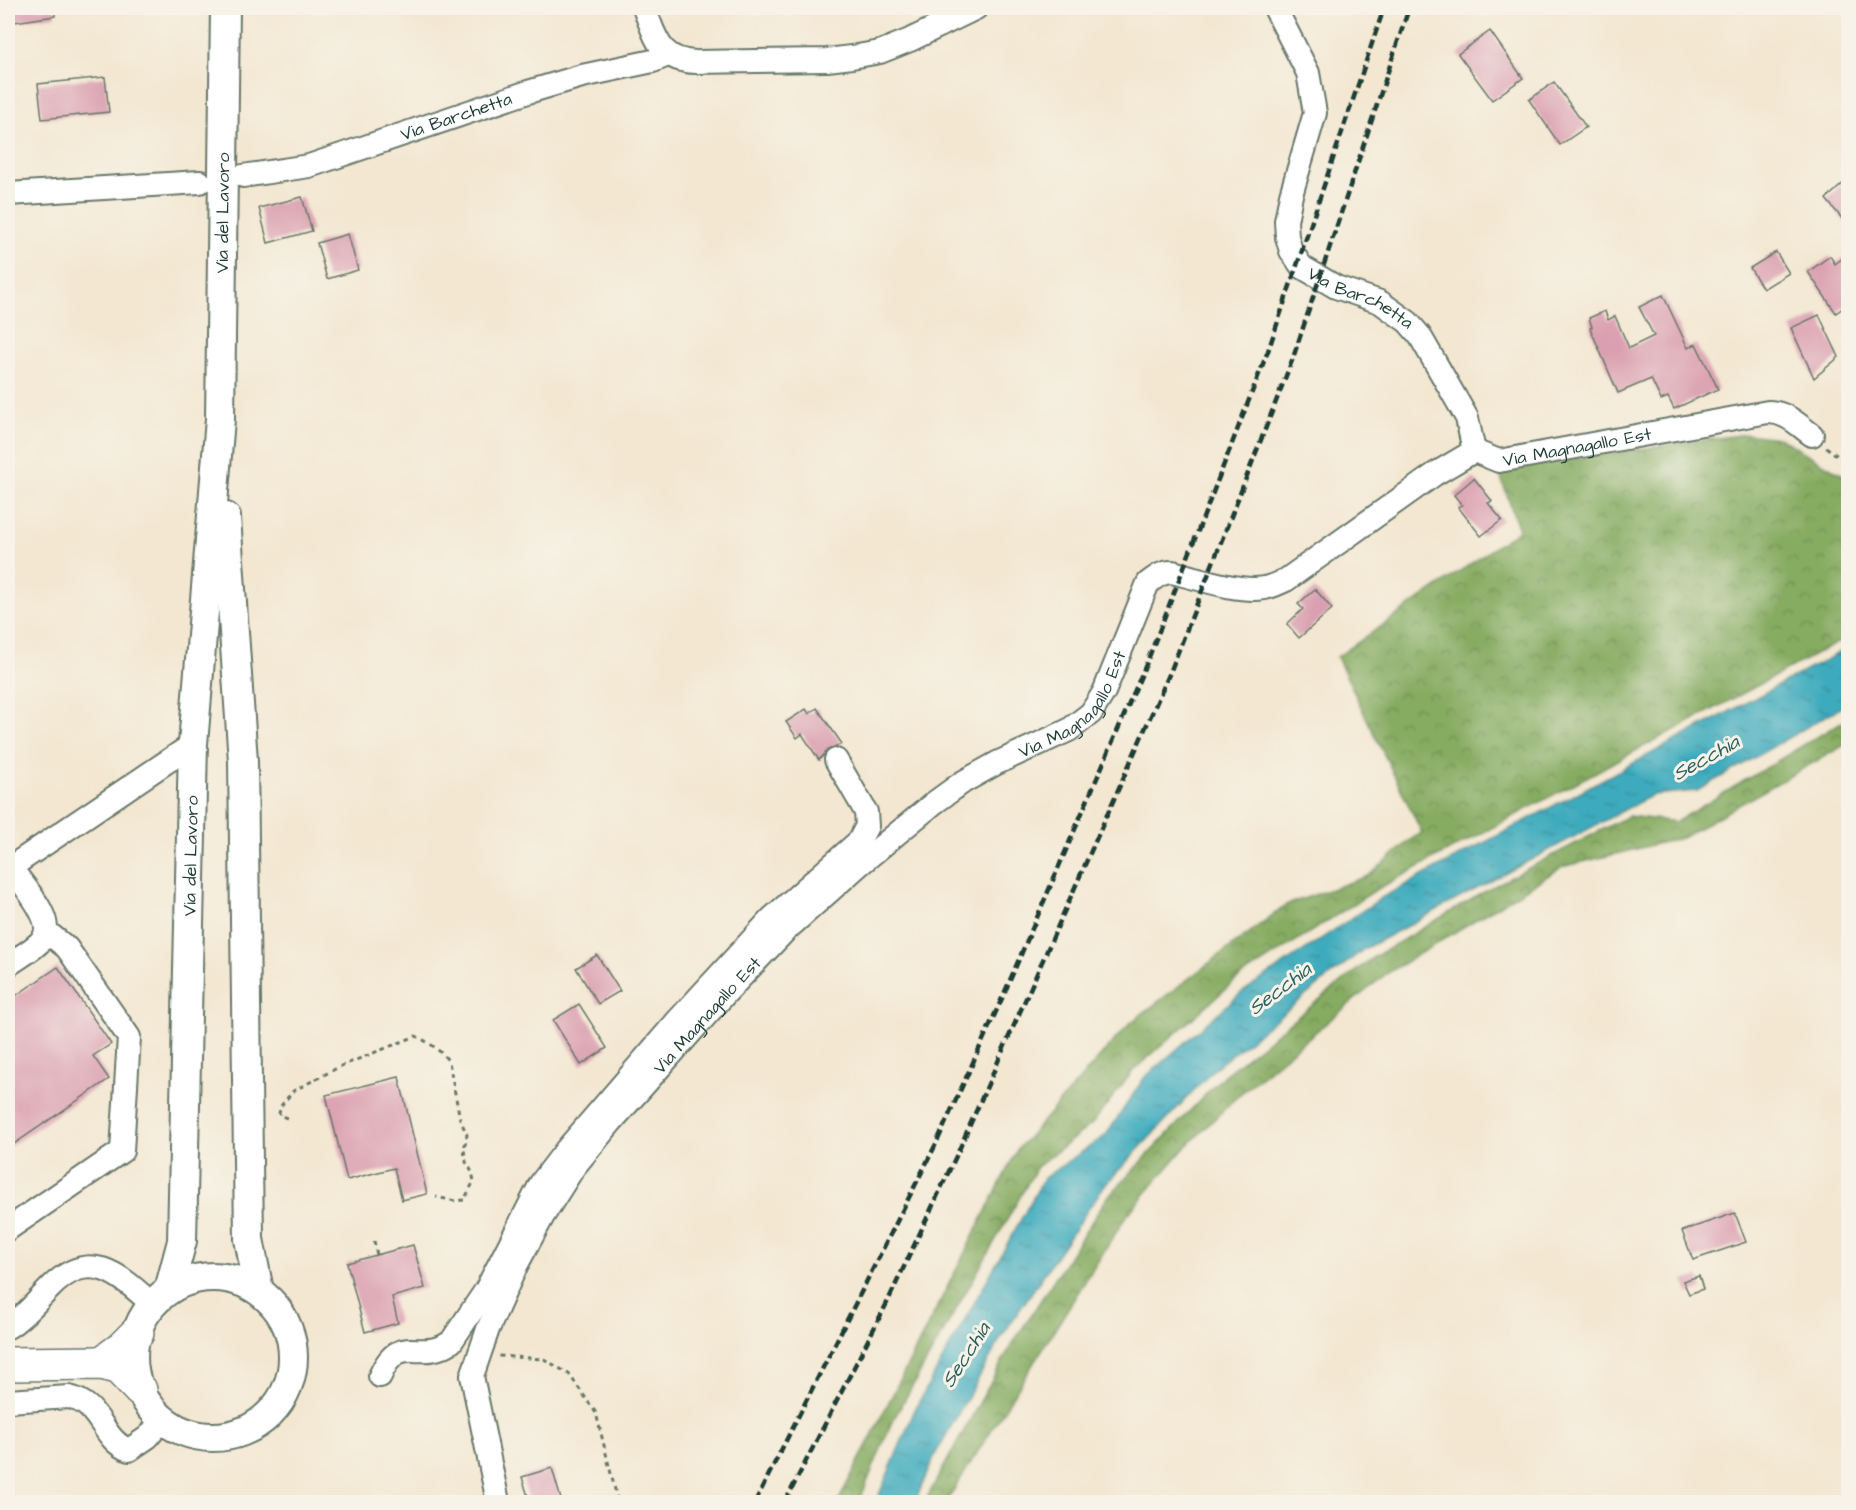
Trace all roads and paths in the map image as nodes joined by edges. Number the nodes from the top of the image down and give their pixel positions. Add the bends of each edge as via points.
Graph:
1 (225, 8) edge
2 (644, 8) edge
3 (976, 8) edge
4 (1275, 8) edge
5 (668, 55) junction
6 (243, 176) dead end
7 (200, 182) dead end
8 (8, 194) edge
9 (220, 419) junction
10 (1812, 435) joint
11 (1474, 451) junction
12 (1848, 464) edge
13 (193, 744) junction
14 (836, 760) dead end
15 (9, 868) edge
16 (46, 932) junction
17 (8, 965) edge
18 (287, 1118) dead end
19 (436, 1197) dead end
20 (8, 1229) edge
21 (374, 1241) dead end
22 (377, 1255) dead end
23 (259, 1290) junction
24 (161, 1297) junction
25 (8, 1327) edge
26 (137, 1333) junction
27 (102, 1363) junction
28 (8, 1364) edge
29 (475, 1366) junction
30 (380, 1376) dead end
31 (140, 1390) junction
32 (8, 1401) edge
33 (163, 1419) junction
34 (498, 1503) edge
35 (618, 1503) edge

1 - 9 main road, Via del Lavoro
2 - 5 street
3 - 5 street via 880,52 852,57 696,62
4 - 11 street, Via Barchetta via 1308,73 1315,113 1286,220 1291,252 1302,267 1336,287 1380,302 1408,322 1467,418
5 - 6 street, Via Barchetta via 528,92 328,161
7 - 8 street
9 - 13 main road, Via del Lavoro
9 - 23 main road, Via del Lavoro via 243,761 249,1239
10 - 11 street, Via Magnagallo Est via 1779,412 1768,412 1499,461
10 - 12 path
11 - 29 street, Via Magnagallo Est via 1435,474 1296,573 1267,588 1222,584 1173,572 1165,572 1148,583 1104,692 1091,713 1069,730 963,782 859,865 786,930 612,1121 574,1167 543,1216 517,1264
13 - 15 street
13 - 24 main road, Via del Lavoro via 182,1241
14 - 30 street via 866,812 867,826 859,841 771,919 566,1150 541,1183 486,1290 451,1342 442,1348 393,1354
15 - 16 street via 43,913
16 - 17 street
16 - 20 street via 67,948 129,1037 122,1151
18 - 19 path via 279,1115 280,1107 292,1091 416,1036 424,1040 449,1062 467,1135 466,1162 474,1181 464,1200
21 - 22 path
23 - 24 main road, Via del Lavoro via 234,1279 207,1277 181,1284
23 - 33 main road, Via del Lavoro via 281,1313 292,1342 292,1374 277,1405 252,1427 226,1436 187,1433
24 - 25 street via 104,1268 85,1267 59,1279
24 - 26 main road, Via del Lavoro
26 - 27 highway
26 - 31 main road, Via del Lavoro via 133,1362
27 - 28 highway
27 - 31 highway via 119,1368
29 - 34 street
29 - 35 path via 544,1359 569,1374 596,1413
31 - 33 main road, Via del Lavoro
32 - 33 street via 76,1399 99,1417 117,1444 129,1449 148,1437

